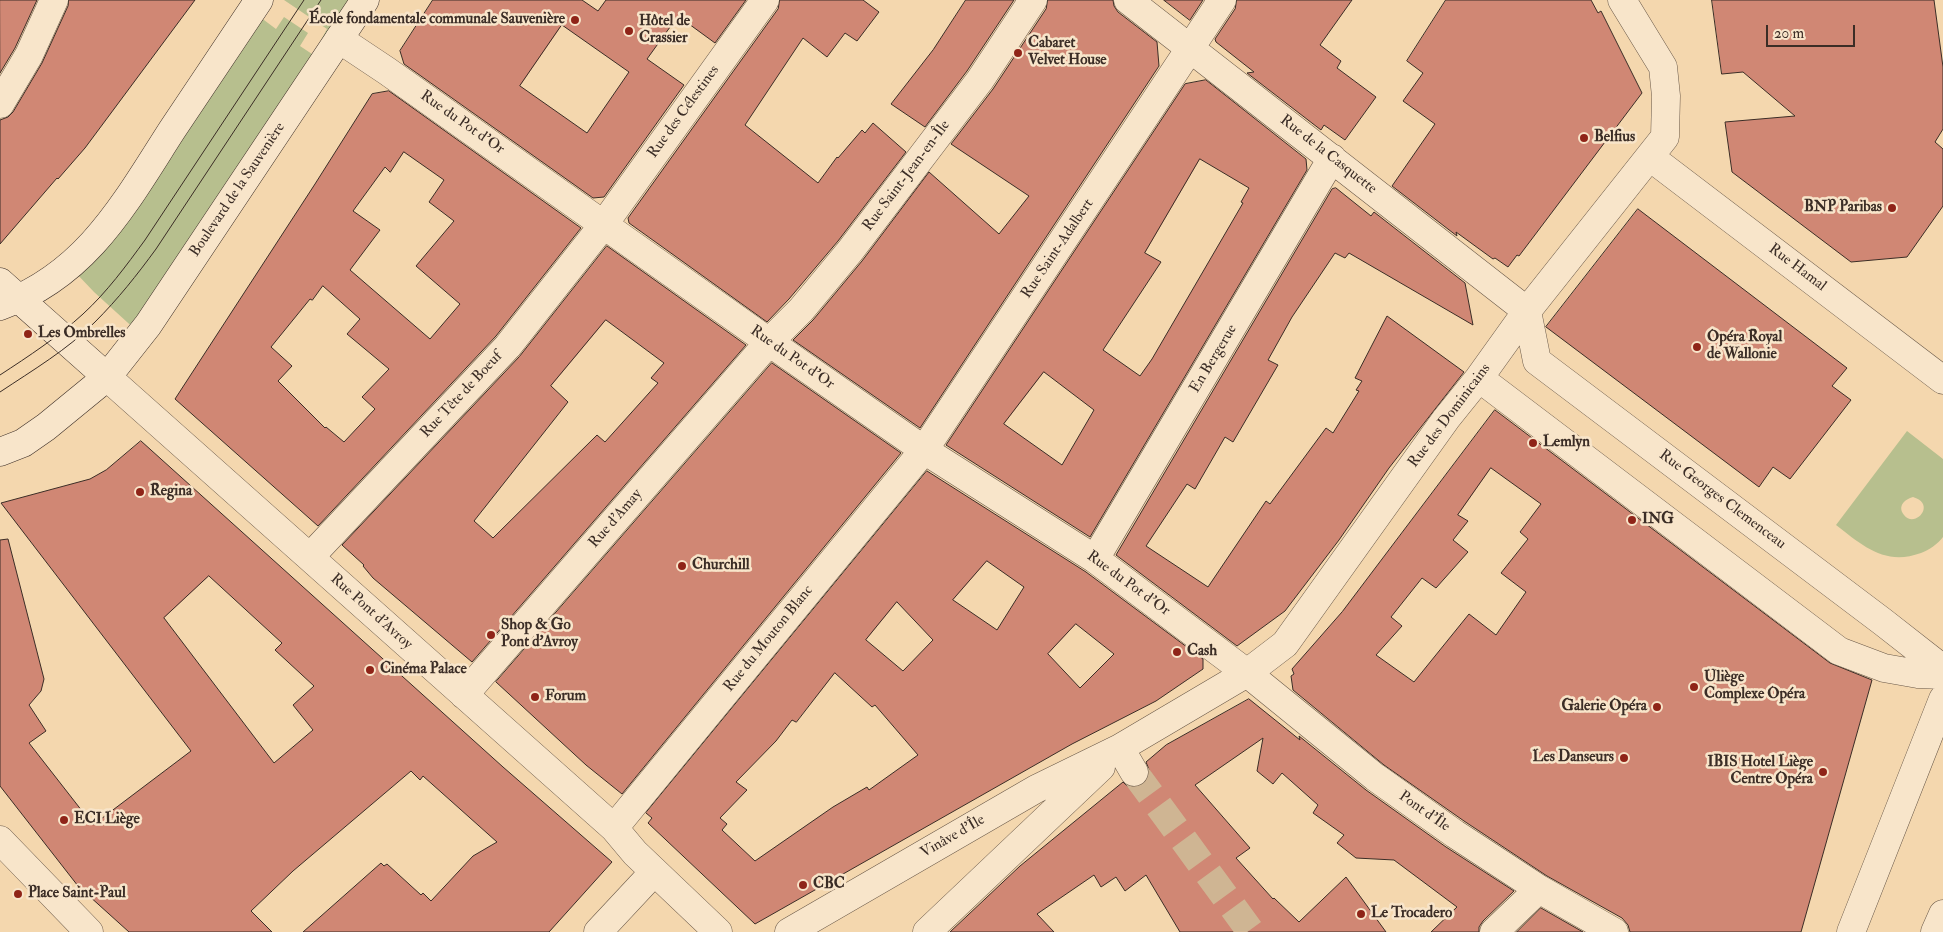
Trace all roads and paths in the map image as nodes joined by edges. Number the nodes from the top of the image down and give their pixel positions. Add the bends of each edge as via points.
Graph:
1 (54, 0) edge
2 (259, 0) edge
3 (365, 0) edge
4 (765, 0) edge
5 (1033, 0) edge
6 (1128, 0) edge
7 (1222, 0) edge
8 (1622, 0) edge
9 (339, 40) junction
10 (1191, 48) junction
11 (0, 104) edge
12 (1650, 156) junction
13 (1332, 158) junction
14 (604, 224) junction
15 (6, 296) edge
16 (1527, 311) junction
17 (769, 342) junction
18 (107, 377) junction
19 (1479, 378) junction
20 (1943, 380) edge
21 (924, 450) junction
22 (0, 452) edge
23 (310, 558) junction
24 (1095, 559) junction
25 (1247, 673) junction
26 (1943, 674) edge
27 (464, 695) junction
28 (1943, 699) edge
29 (1120, 748) junction
30 (1134, 772) tunnel mouth
31 (614, 828) junction
32 (0, 840) edge
33 (654, 872) junction
34 (1539, 889) junction
35 (1943, 914) edge
36 (89, 932) edge
37 (598, 932) edge
38 (718, 932) edge
39 (788, 932) edge
40 (927, 932) edge
41 (1494, 932) edge
42 (1614, 932) edge
43 (1851, 932) edge
44 (1935, 932) edge

1 - 11 street via 30,55
2 - 15 street via 128,198 93,245 70,266
3 - 9 street, Boulevard de la Sauvenière
4 - 14 street, Rue des Célestines
5 - 17 street, Rue Saint-Jean-en-Île via 980,80 850,251
6 - 10 street, Rue de la Casquette
7 - 10 street, Rue Saint-Adalbert
8 - 12 street, Rue des Dominicains via 1663,67 1665,137
9 - 14 street, Rue du Pot d'Or via 387,70
9 - 18 street, Boulevard de la Sauvenière via 148,325
10 - 13 street, Rue de la Casquette
10 - 21 street, Rue Saint-Adalbert
12 - 16 street, Rue des Dominicains
12 - 20 street, Rue Hamal
13 - 16 street, Rue de la Casquette
13 - 24 street, En Bergerue
14 - 17 street, Rue du Pot d'Or
14 - 23 street, Rue Tête de Boeuf via 508,346
15 - 18 street, Rue Pont d'Avroy
16 - 19 street, Rue des Dominicains
16 - 26 street, Rue Georges Clemenceau via 1537,361 1890,627 1938,665
17 - 21 street, Rue du Pot d'Or
17 - 27 street, Rue d'Amay
18 - 22 street, Boulevard de la Sauvenière via 46,427 23,443
18 - 23 street, Rue Pont d'Avroy
19 - 25 street, Rue des Dominicains via 1446,419 1285,644
19 - 26 street via 1839,651 1884,668 1918,674
21 - 24 street, Rue du Pot d'Or
21 - 31 street, Rue du Mouton Blanc
23 - 27 street, Rue Pont d'Avroy
24 - 25 street, Rue du Pot d'Or
25 - 29 street, Vinâve d'Île
25 - 34 street, Pont d'Île via 1375,777
27 - 31 street, Rue Pont d'Avroy
28 - 43 street
29 - 30 street
29 - 39 street, Vinâve d'Île via 1036,789
29 - 40 street, Vinâve d'Île
31 - 33 street, Rue Pont d'Avroy
32 - 36 street
33 - 37 street
33 - 38 street, Rue Pont d'Avroy
34 - 41 street
34 - 42 street, Pont d'Île
35 - 44 street

